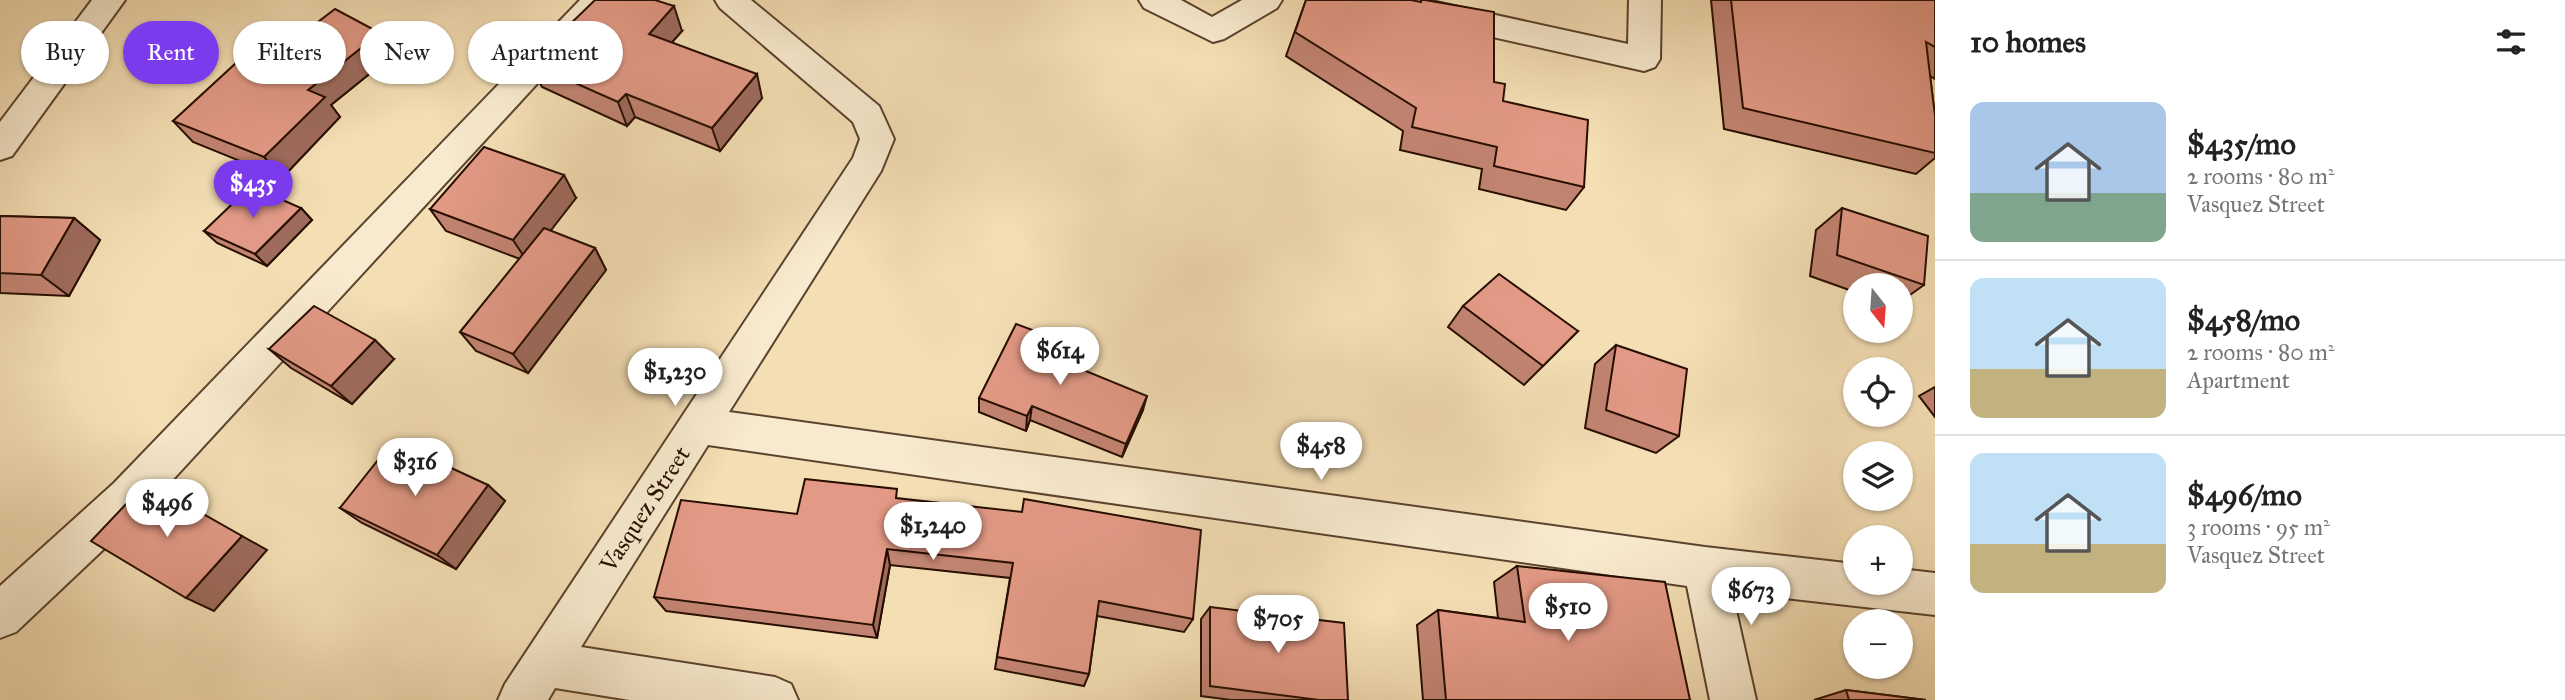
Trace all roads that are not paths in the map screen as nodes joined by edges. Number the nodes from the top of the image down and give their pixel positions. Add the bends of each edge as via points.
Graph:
1 (109, 0) edge
2 (598, 0) edge
3 (731, 0) edge
4 (1155, 0) edge
5 (1266, 0) edge
6 (1377, 0) edge
7 (1645, 0) edge
8 (0, 146) edge
9 (699, 426) junction
10 (1705, 568) junction
11 (1935, 594) edge
12 (0, 616) edge
13 (533, 682) edge
14 (775, 700) edge
15 (1733, 700) edge

1 - 8 street
2 - 12 street via 129,497
3 - 9 street, Vasquez Street via 867,115 877,139 869,162
4 - 5 street via 1213,31
6 - 7 street via 1644,59
9 - 10 street
9 - 13 street, Vasquez Street
10 - 11 street
10 - 15 street
13 - 14 street

